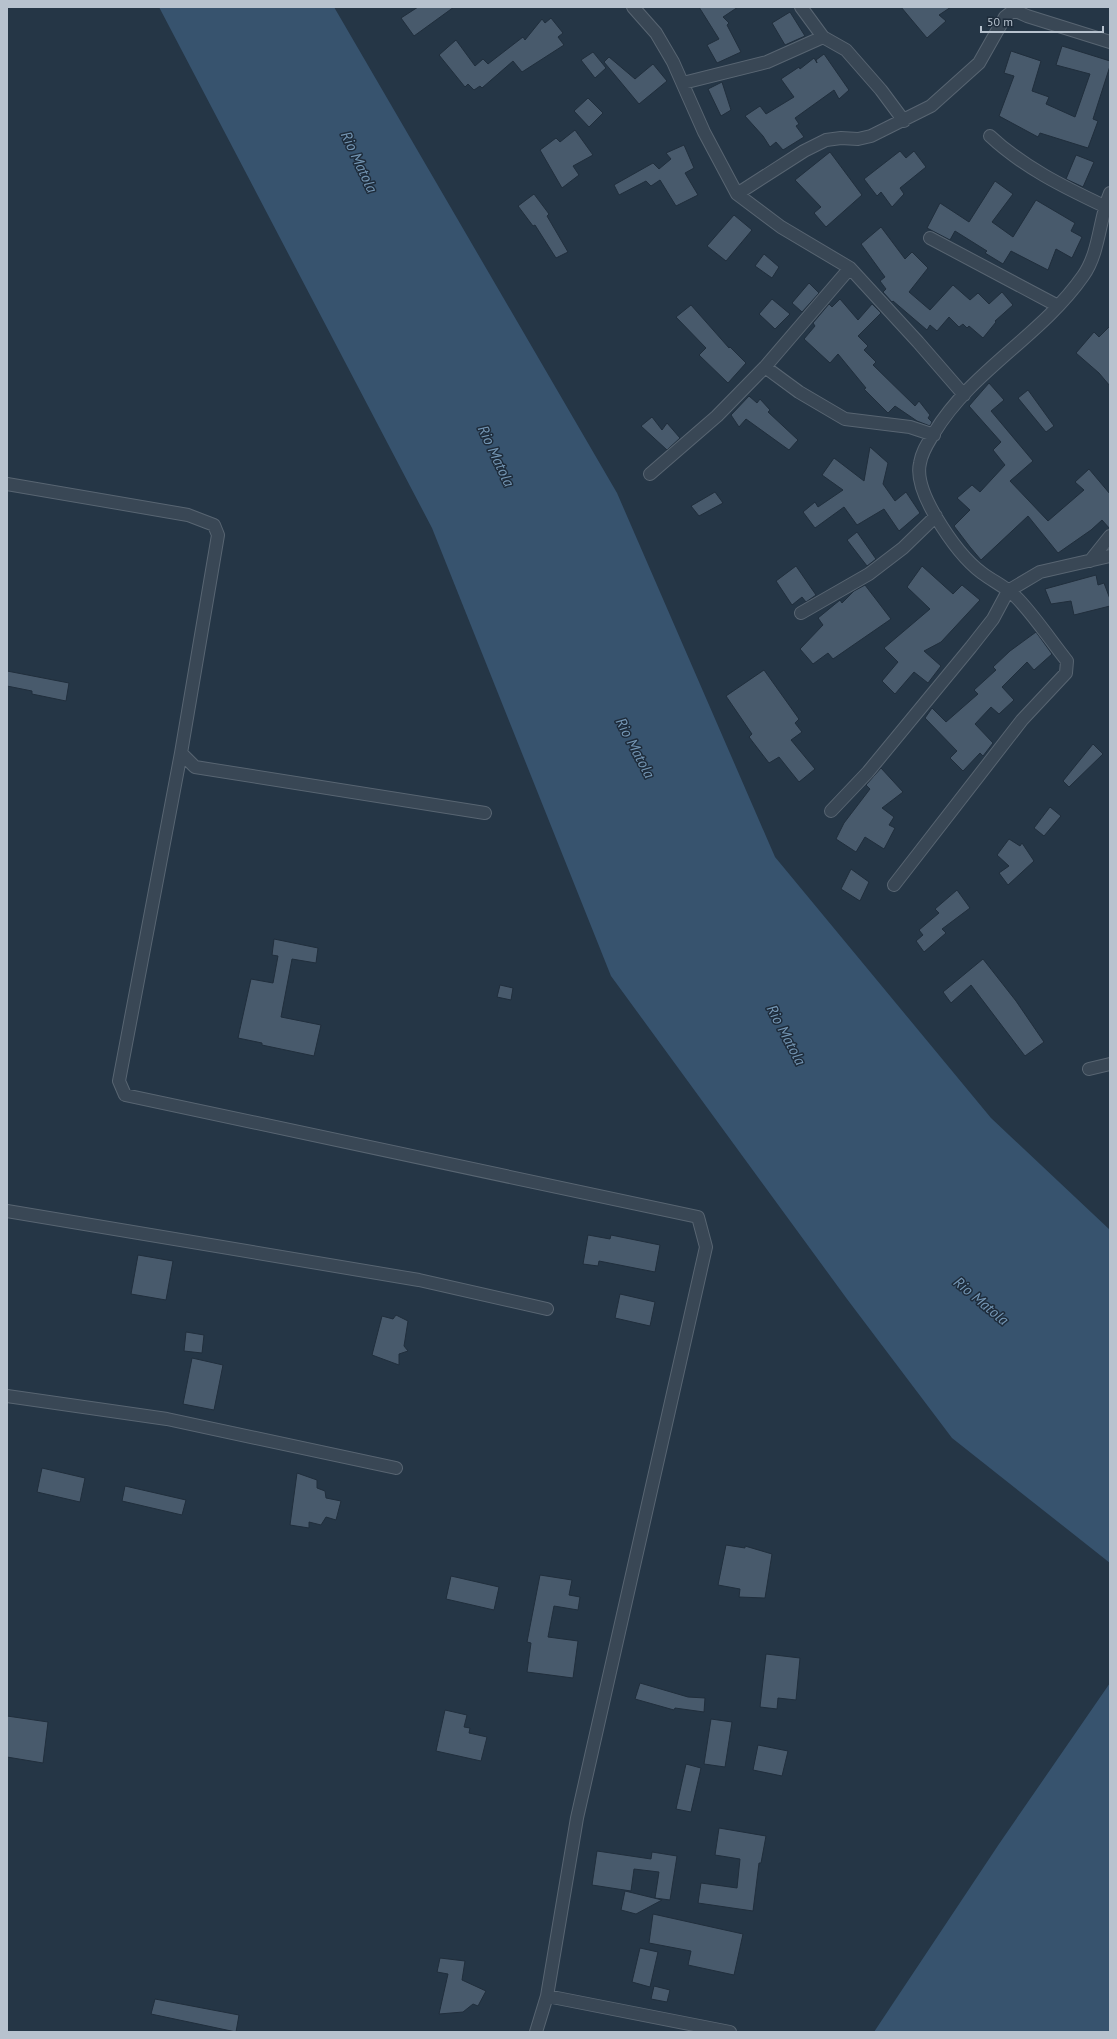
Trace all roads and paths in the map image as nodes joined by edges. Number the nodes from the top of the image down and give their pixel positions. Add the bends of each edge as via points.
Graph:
1 (633, 7) edge
2 (800, 7) edge
3 (823, 37) junction
4 (1110, 42) edge
5 (683, 83) junction
6 (904, 121) junction
7 (990, 136) dead end
8 (1110, 193) edge
9 (737, 194) junction
10 (1104, 206) junction
11 (930, 238) dead end
12 (850, 268) junction
13 (1058, 306) junction
14 (765, 367) junction
15 (964, 395) junction
16 (934, 435) junction
17 (650, 474) dead end
18 (7, 484) edge
19 (936, 516) junction
20 (1110, 536) edge
21 (1110, 556) edge
22 (1090, 561) junction
23 (1008, 591) junction
24 (801, 613) dead end
25 (181, 754) junction
26 (831, 811) dead end
27 (484, 813) dead end
28 (894, 885) dead end
29 (1110, 1064) edge
30 (1088, 1069) dead end
31 (7, 1212) edge
32 (547, 1309) dead end
33 (7, 1396) edge
34 (396, 1468) dead end
35 (547, 1996) junction
36 (536, 2032) edge
37 (730, 2032) edge

1 - 5 street via 656,32
2 - 3 street
3 - 5 street via 766,62
3 - 6 street via 846,50
4 - 6 street via 1014,10 1005,17 979,63 930,106
5 - 9 street via 704,132
6 - 9 street via 871,136 826,140 804,151
7 - 10 street via 1056,184
8 - 10 street
9 - 12 street via 781,227
10 - 13 street via 1094,253 1084,275
11 - 13 street
12 - 14 street
12 - 15 street
13 - 15 street via 979,377
14 - 16 street via 799,392 845,419 910,427
14 - 17 street via 717,416
15 - 16 street via 946,415
16 - 19 street via 923,452 920,474
18 - 25 street via 188,515 214,525 218,535
19 - 23 street via 957,548 980,572
19 - 24 street via 903,548 869,574
20 - 22 street
21 - 22 street
22 - 23 street via 1040,572
23 - 26 street via 993,619 971,647 868,772
23 - 28 street via 1018,599 1067,661 1068,668 1022,720
25 - 27 street via 195,767
25 - 35 street via 119,1081 124,1095 698,1217 706,1247 577,1818
29 - 30 street
31 - 32 street via 419,1280
33 - 34 street via 167,1419
35 - 36 street
35 - 37 street

